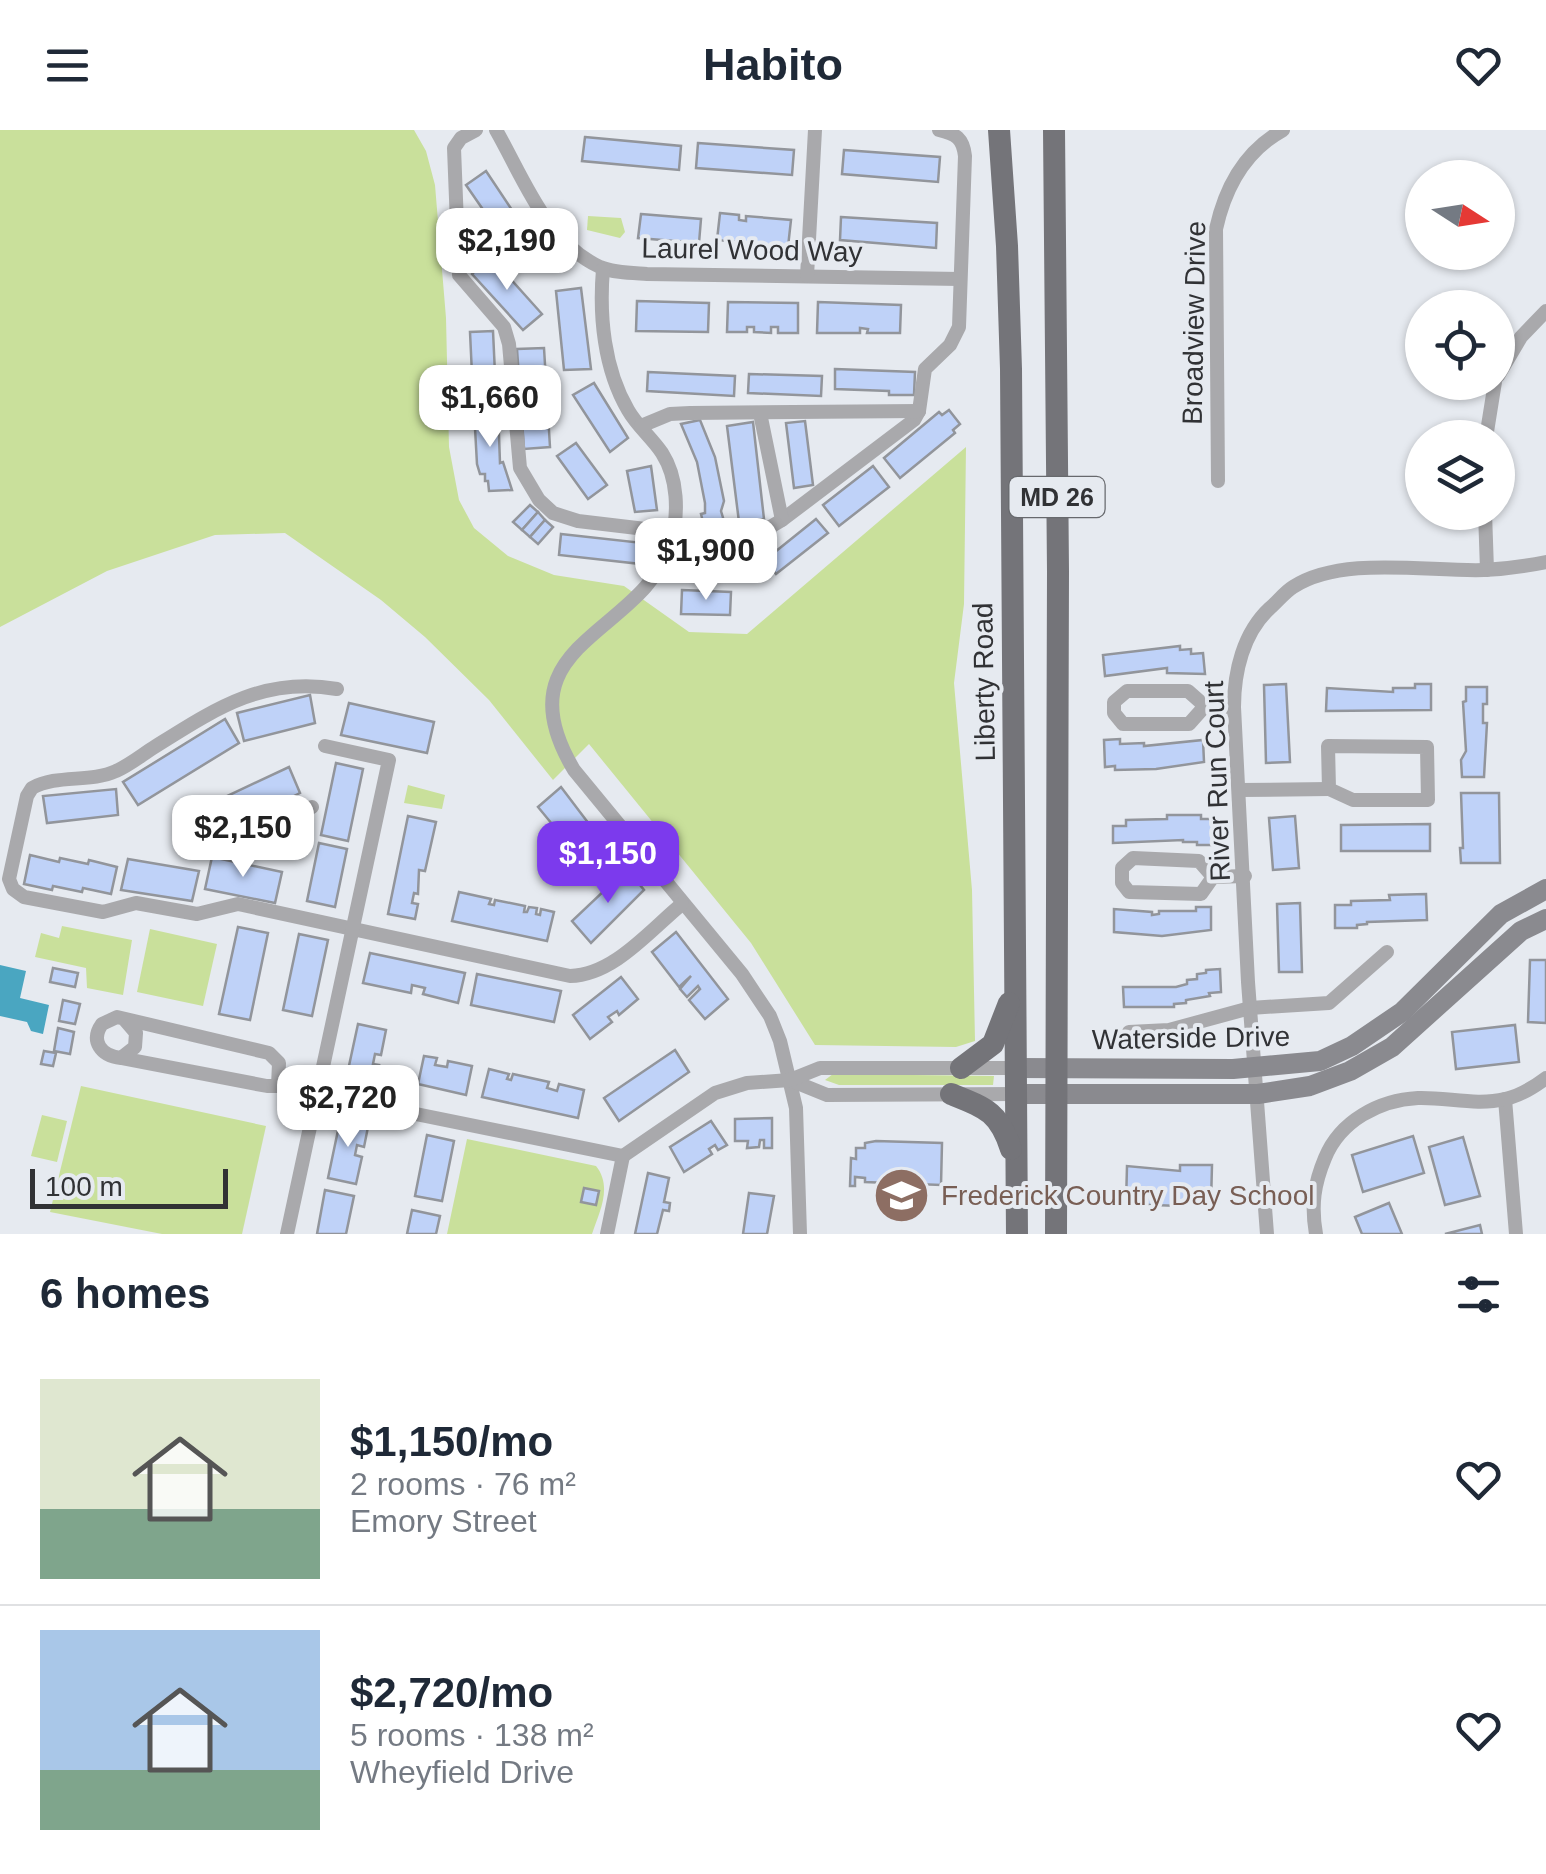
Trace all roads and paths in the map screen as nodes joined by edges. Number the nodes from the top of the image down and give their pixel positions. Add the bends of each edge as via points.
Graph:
1 (476, 130) edge
2 (496, 130) edge
3 (814, 130) edge
4 (939, 130) edge
5 (999, 130) edge
6 (1054, 130) edge
7 (1282, 130) edge
8 (603, 268) junction
9 (808, 276) junction
10 (960, 279) junction
11 (1546, 311) edge
12 (1515, 347) edge
13 (919, 411) junction
14 (760, 413) junction
15 (640, 426) junction
16 (1218, 480) dead end
17 (782, 520) junction
18 (1485, 530) edge
19 (673, 532) junction
20 (1546, 562) edge
21 (1487, 570) junction
22 (337, 689) dead end
23 (1206, 706) junction
24 (1234, 707) junction
25 (325, 746) dead end
26 (1328, 789) junction
27 (1240, 790) junction
28 (312, 807) dead end
29 (231, 842) dead end
30 (1213, 876) junction
31 (1245, 876) junction
32 (1546, 889) edge
33 (682, 904) junction
34 (1546, 919) edge
35 (353, 927) junction
36 (1386, 952) dead end
37 (1016, 992) junction
38 (1250, 1008) junction
39 (124, 1019) junction
40 (1129, 1032) dead end
41 (121, 1058) junction
42 (961, 1068) junction
43 (1016, 1068) junction
44 (1057, 1068) junction
45 (1256, 1068) junction
46 (1546, 1078) edge
47 (790, 1080) junction
48 (278, 1086) junction
49 (318, 1093) junction
50 (952, 1094) junction
51 (1016, 1094) junction
52 (1057, 1094) junction
53 (1258, 1094) junction
54 (1505, 1099) junction
55 (623, 1156) junction
56 (1016, 1166) junction
57 (287, 1234) edge
58 (607, 1234) edge
59 (800, 1234) edge
60 (1017, 1234) edge
61 (1056, 1234) edge
62 (1267, 1234) edge
63 (1316, 1234) edge
64 (1516, 1234) edge

1 - 19 street via 454,148 458,274 504,327 527,484 553,513
2 - 8 street, Laurel Wood Way via 555,234
3 - 9 street
4 - 10 street via 963,142
5 - 37 main road, Liberty Road / MD 26 via 1011,369
6 - 44 main road, MD 26
7 - 16 street, Broadview Drive via 1242,165 1216,228
8 - 9 street, Laurel Wood Way
8 - 15 street via 605,344 620,392
9 - 10 street, Laurel Wood Way
10 - 13 street via 956,336 925,369
11 - 12 street
13 - 14 street
13 - 17 street
14 - 15 street via 670,414
14 - 17 street
15 - 19 street via 670,469
17 - 19 street via 760,532
18 - 21 street
19 - 33 street via 653,577 573,651 552,708 561,750 574,770
20 - 21 street, River Run Court
21 - 24 street, River Run Court via 1358,568 1294,586 1262,615 1247,640
22 - 35 street via 270,688 198,720 114,772 38,784 27,796 10,879 24,896 103,912 136,903 197,914 238,904
23 - 23 street via 1188,690 1127,691 1114,702 1114,713 1124,724 1189,724
23 - 24 street
24 - 27 street, River Run Court
25 - 35 street via 389,760
26 - 26 street via 1353,800 1428,800 1427,746 1328,746
26 - 27 street
27 - 31 street, River Run Court
28 - 29 street
30 - 30 street via 1201,894 1128,892 1122,868 1133,858 1199,861
30 - 31 street
31 - 38 street, River Run Court
32 - 45 street, Waterside Drive via 1502,914 1402,1012 1352,1046 1320,1062
33 - 35 street via 606,967 584,975
33 - 47 street via 770,1016
34 - 53 street, Waterside Drive via 1521,932 1380,1056 1310,1086
35 - 49 street
36 - 38 street via 1329,1003
37 - 42 main road via 993,1044
37 - 43 main road, Liberty Road / MD 26
38 - 40 street via 1169,1030
38 - 45 street, River Run Court
39 - 41 street via 137,1040
39 - 41 street via 110,1018 97,1034 106,1055
39 - 48 street via 270,1053 279,1064
41 - 48 street
42 - 43 street
42 - 47 street via 820,1068
43 - 44 street, Waterside Drive
43 - 51 main road, Liberty Road / MD 26
44 - 45 street, Waterside Drive
44 - 52 main road, MD 26
45 - 53 street, River Run Court
46 - 54 street
47 - 50 street via 827,1094
47 - 55 street via 715,1093
47 - 59 street
48 - 49 street
49 - 55 street
49 - 57 street
50 - 51 street
50 - 56 main road via 992,1113
51 - 52 street, Waterside Drive
51 - 56 main road, Liberty Road / MD 26
52 - 53 street, Waterside Drive
52 - 61 main road, MD 26
53 - 62 street, River Run Court
54 - 63 street via 1419,1098 1360,1115 1340,1131 1318,1174
54 - 64 street
55 - 58 street
56 - 60 main road, Liberty Road / MD 26

